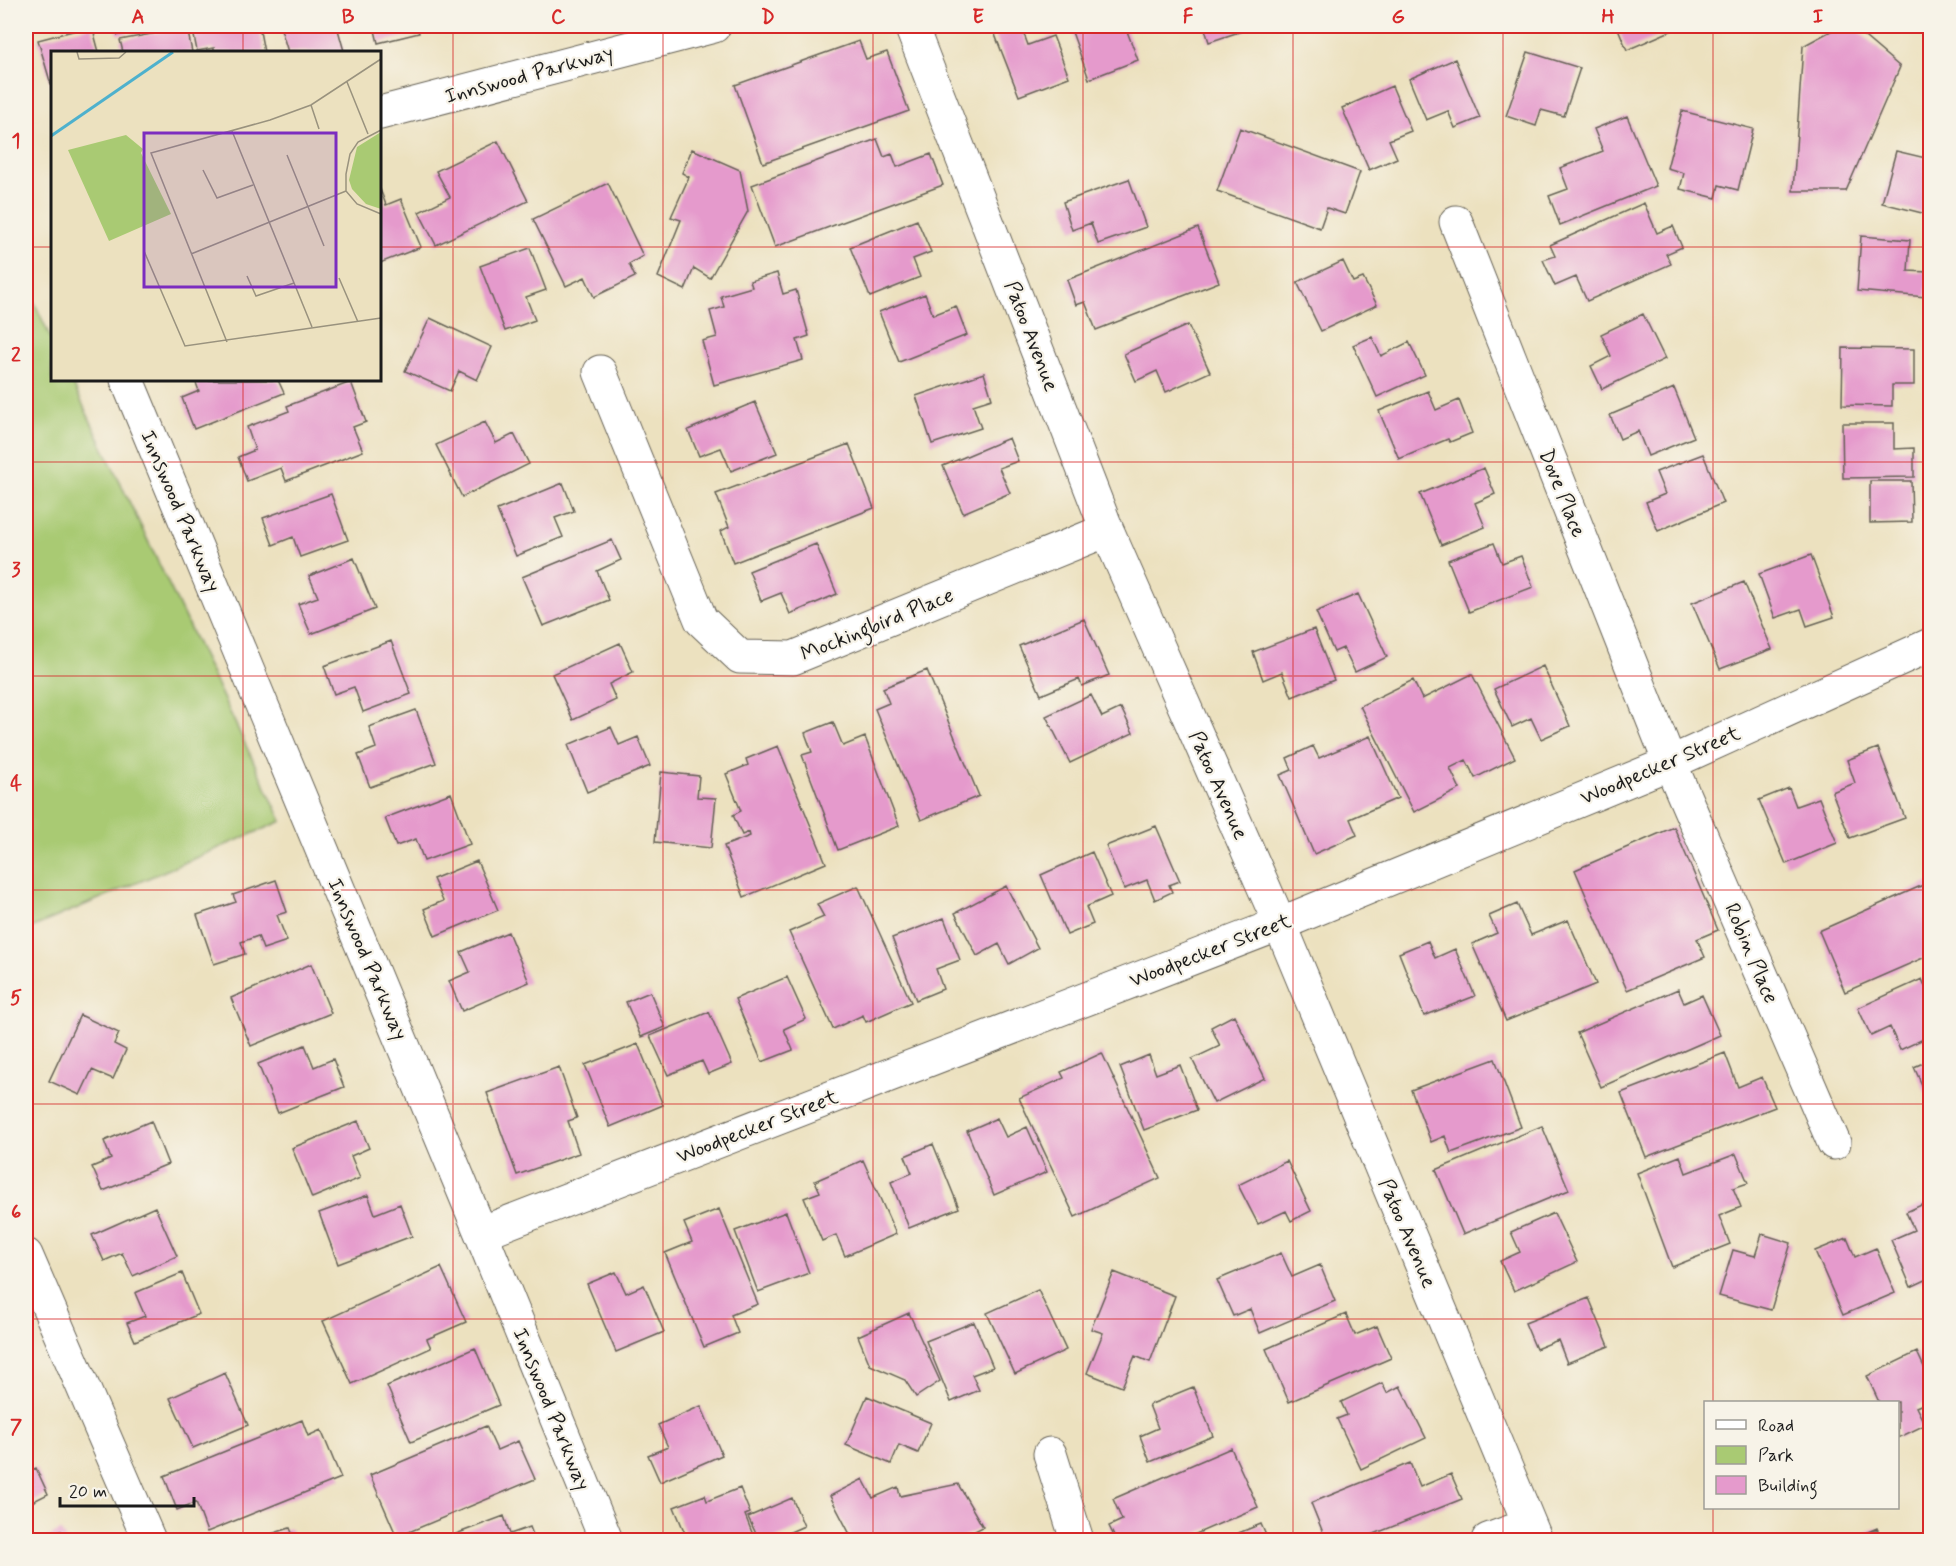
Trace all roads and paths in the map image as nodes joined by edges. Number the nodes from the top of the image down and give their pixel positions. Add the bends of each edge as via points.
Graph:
1 (714, 26) edge
2 (911, 26) edge
3 (381, 113) edge
4 (1456, 222) dead end
5 (600, 372) dead end
6 (127, 381) edge
7 (1107, 530) junction
8 (1930, 645) edge
9 (1670, 763) junction
10 (1280, 924) junction
11 (1834, 1143) dead end
12 (481, 1233) junction
13 (26, 1255) edge
14 (1050, 1454) dead end
15 (1532, 1533) edge
16 (149, 1540) edge
17 (606, 1540) edge
18 (1077, 1540) edge
19 (1488, 1540) edge

1 - 3 street, Innswood Parkway
2 - 7 street, Patoo Avenue
4 - 9 street, Dove Place
5 - 7 street, Mockingbird Place via 701,620 740,657 793,658
6 - 12 street, Innswood Parkway
7 - 10 street, Patoo Avenue
8 - 9 street, Woodpecker Street
9 - 10 street, Woodpecker Street
9 - 11 street, Robin Place
10 - 12 street, Woodpecker Street
10 - 15 street, Patoo Avenue
12 - 17 street, Innswood Parkway
13 - 16 street
14 - 18 street
15 - 19 street

